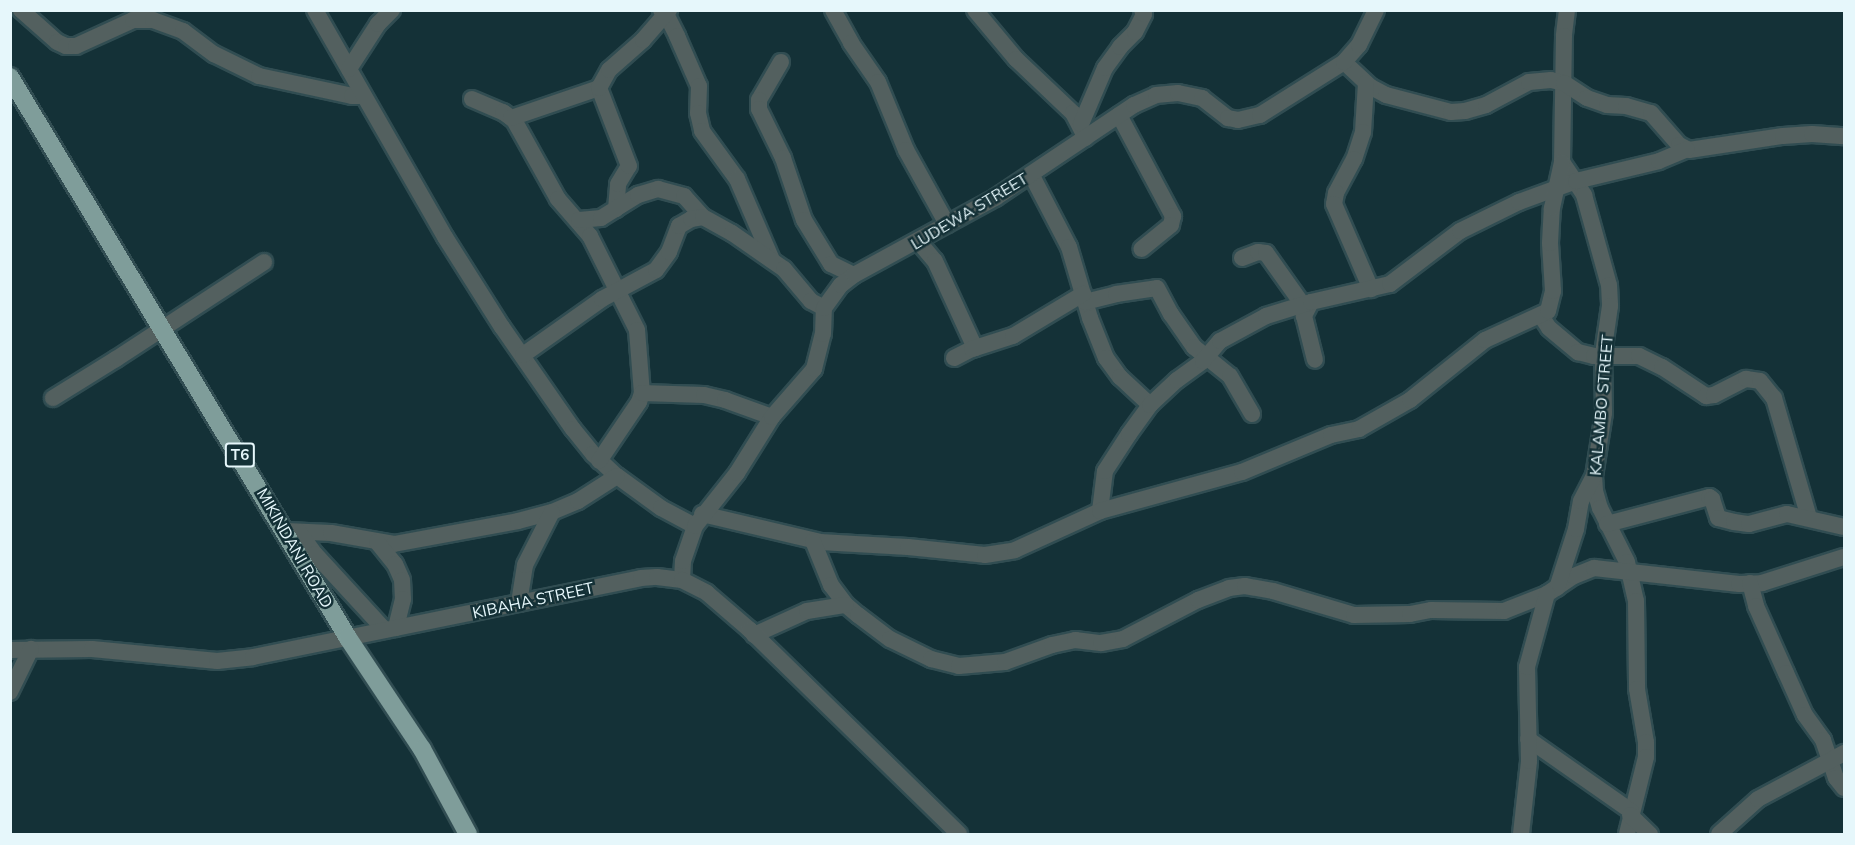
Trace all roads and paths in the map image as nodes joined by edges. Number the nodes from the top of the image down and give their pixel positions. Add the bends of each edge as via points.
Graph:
1 (21, 10) edge
2 (315, 10) edge
3 (392, 10) edge
4 (833, 10) edge
5 (975, 10) edge
6 (1377, 10) edge
7 (1568, 10) edge
8 (665, 12) edge
9 (1143, 12) edge
10 (153, 15) edge
11 (781, 62) dead end
12 (1344, 62) junction
13 (349, 69) junction
14 (10, 76) edge
15 (1564, 82) junction
16 (1366, 83) junction
17 (599, 88) junction
18 (363, 96) junction
19 (472, 99) dead end
20 (1119, 116) junction
21 (511, 118) junction
22 (1084, 131) junction
23 (1845, 136) edge
24 (1687, 149) junction
25 (1562, 162) junction
26 (1031, 174) junction
27 (1576, 181) junction
28 (1555, 189) junction
29 (616, 209) junction
30 (703, 217) junction
31 (579, 220) junction
32 (947, 224) junction
33 (918, 241) junction
34 (1141, 249) dead end
35 (1242, 258) dead end
36 (772, 261) junction
37 (264, 262) dead end
38 (854, 275) junction
39 (1371, 289) junction
40 (618, 291) junction
41 (1084, 298) junction
42 (1307, 303) junction
43 (824, 308) junction
44 (1540, 316) junction
45 (163, 329) junction
46 (975, 348) junction
47 (1603, 354) junction
48 (523, 355) junction
49 (1207, 357) junction
50 (954, 358) dead end
51 (1315, 360) dead end
52 (642, 393) junction
53 (53, 398) dead end
54 (1150, 405) junction
55 (1252, 414) dead end
56 (772, 417) junction
57 (599, 461) junction
58 (617, 476) junction
59 (1594, 476) junction
60 (1100, 511) junction
61 (552, 512) junction
62 (1809, 518) junction
63 (698, 520) junction
64 (1607, 524) junction
65 (1845, 527) edge
66 (292, 531) junction
67 (813, 541) junction
68 (377, 542) junction
69 (1845, 557) edge
70 (1630, 572) junction
71 (682, 580) junction
72 (1750, 584) junction
73 (1552, 591) junction
74 (519, 603) junction
75 (846, 605) junction
76 (391, 629) junction
77 (754, 635) junction
78 (348, 638) junction
79 (31, 649) junction
80 (10, 650) edge
81 (10, 692) edge
82 (1528, 739) junction
83 (1823, 740) junction
84 (1845, 753) edge
85 (1830, 762) junction
86 (1811, 772) junction
87 (1845, 788) edge
88 (1631, 813) junction
89 (468, 834) edge
90 (959, 834) edge
91 (1521, 834) edge
92 (1627, 834) edge
93 (1650, 834) edge
94 (1719, 834) edge

1 - 10 street via 57,42 69,46
2 - 13 street
3 - 13 street via 378,24
4 - 32 street via 878,82 906,150
5 - 22 street via 1016,59 1073,113
6 - 12 street, LUDEWA STREET via 1359,45
7 - 15 street
8 - 17 street via 634,49 609,70
8 - 36 street via 699,86 702,131 737,179
9 - 22 street via 1135,32 1105,68
10 - 18 street via 214,54 259,76
11 - 38 street via 759,100 759,109 783,158 804,220 831,264
12 - 16 street
12 - 20 street, LUDEWA STREET via 1260,115 1247,119 1228,118 1202,98 1178,93 1156,95
13 - 18 street
14 - 45 highway, MIKINDANI ROAD / T6
15 - 16 street via 1529,82 1486,105 1458,112 1386,95
15 - 24 street via 1587,98 1651,113 1678,145
15 - 25 street
16 - 39 street via 1363,132 1334,204
17 - 21 street
17 - 29 street via 629,165 618,184
18 - 48 street via 445,237
19 - 21 street
20 - 22 street, LUDEWA STREET
20 - 34 street via 1173,216 1171,225
21 - 31 street via 558,199
22 - 26 street, LUDEWA STREET
23 - 24 street via 1802,134
24 - 27 street via 1659,161
25 - 27 street, KALAMBO STREET
25 - 28 street
26 - 32 street, LUDEWA STREET
26 - 41 street via 1069,247
27 - 28 street
27 - 47 street, KALAMBO STREET via 1584,195 1609,285 1610,319
28 - 39 street via 1468,226 1398,280
28 - 44 street via 1550,243 1552,291 1548,311
29 - 30 street via 647,190 662,189 684,196
29 - 31 street via 601,218
30 - 36 street
30 - 40 street via 683,223 656,270
31 - 40 street
32 - 33 street, LUDEWA STREET
33 - 38 street, LUDEWA STREET
33 - 46 street via 935,261
35 - 42 street via 1266,253
36 - 43 street via 795,279 816,306
37 - 45 street
38 - 43 street, LUDEWA STREET via 835,291
39 - 42 street
40 - 48 street
40 - 52 street via 637,330
41 - 46 street via 1013,336
41 - 49 street via 1157,288 1190,342
41 - 54 street via 1106,358
42 - 49 street via 1240,328 1217,343
42 - 51 street via 1304,316
43 - 56 street via 823,334 814,369
44 - 47 street via 1573,350 1586,355
44 - 60 street via 1518,322 1485,340 1410,400 1359,429 1331,435 1242,472
45 - 53 street
45 - 66 highway, MIKINDANI ROAD / T6
46 - 50 street
47 - 59 street, KALAMBO STREET via 1604,413
47 - 62 street via 1630,354 1652,360 1706,396 1746,379 1760,381 1774,398
48 - 57 street
49 - 54 street
49 - 55 street via 1239,387
52 - 56 street via 704,395
52 - 57 street
54 - 60 street via 1105,471
56 - 63 street via 737,473
57 - 58 street
58 - 61 street
58 - 63 street via 661,508
59 - 64 street, KALAMBO STREET via 1597,500
59 - 73 street via 1581,501 1576,529
60 - 67 street via 1015,550 985,555
61 - 68 street via 394,544
61 - 74 street via 525,565
62 - 64 street via 1787,514 1749,524 1734,522 1718,518 1712,499 1704,497
62 - 65 street
63 - 67 street
63 - 71 street via 683,561
64 - 70 street, KALAMBO STREET
66 - 68 street via 331,533
66 - 76 street
66 - 78 highway, MIKINDANI ROAD / T6
67 - 75 street via 831,585
68 - 76 street via 402,580 403,599
69 - 72 street
70 - 72 street
70 - 73 street via 1594,568
70 - 88 street, KALAMBO STREET via 1636,601 1637,689 1646,742 1646,757
71 - 74 street, KIBAHA STREET via 640,578
71 - 77 street, KIBAHA STREET via 707,593
72 - 83 street via 1797,696
73 - 75 street via 1504,611 1354,615 1273,591 1245,586 1229,588 1197,600 1123,639 1101,643 1075,640 1005,662 959,666 931,659 890,639
73 - 82 street via 1527,667
74 - 76 street, KIBAHA STREET
75 - 77 street via 807,611
76 - 78 street, KIBAHA STREET
77 - 90 street, KIBAHA STREET
78 - 79 street, KIBAHA STREET via 218,661 92,649
78 - 89 highway, MIKINDANI ROAD / T6 via 422,749
79 - 80 street, KIBAHA STREET
79 - 81 street
82 - 88 street
82 - 91 street
83 - 85 street
83 - 86 street
84 - 85 street
85 - 86 street
85 - 87 street
86 - 94 street via 1748,806
88 - 92 street, KALAMBO STREET
88 - 93 street

